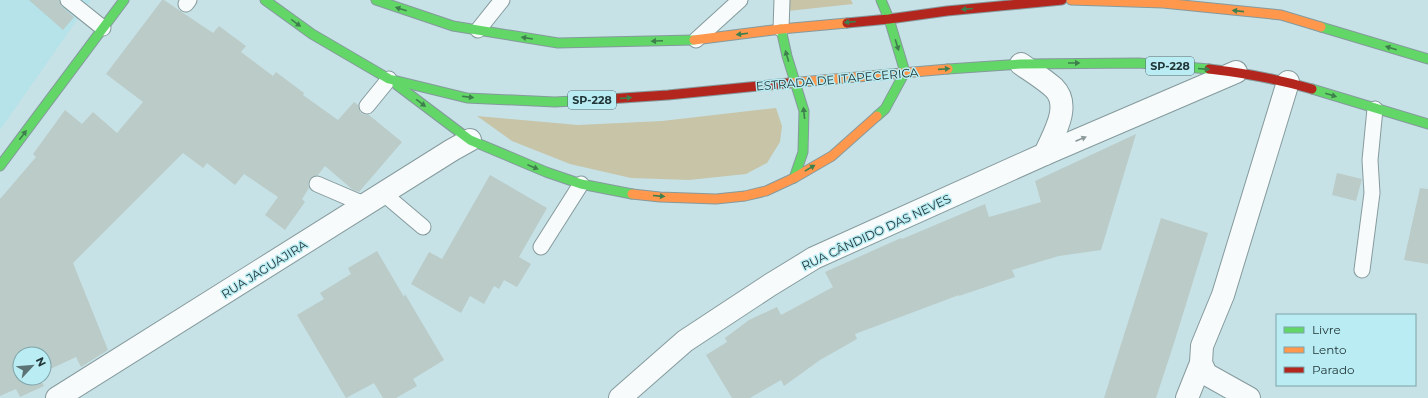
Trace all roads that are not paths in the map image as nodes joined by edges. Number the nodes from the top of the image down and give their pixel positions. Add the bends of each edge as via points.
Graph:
1 (68, 0) edge
2 (124, 0) edge
3 (265, 0) edge
4 (502, 0) edge
5 (740, 0) edge
6 (782, 0) edge
7 (880, 0) edge
8 (1062, 0) edge
9 (1072, 0) edge
10 (379, 1) edge
11 (1254, 3) dead end
12 (1281, 15) junction
13 (889, 19) junction
14 (103, 28) junction
15 (781, 29) junction
16 (478, 30) junction
17 (696, 40) junction
18 (1428, 59) edge
19 (1021, 64) junction
20 (905, 72) junction
21 (1236, 72) junction
22 (389, 79) junction
23 (1288, 82) junction
24 (796, 83) junction
25 (367, 106) dead end
26 (1375, 109) junction
27 (1428, 124) edge
28 (470, 140) junction
29 (1045, 154) junction
30 (0, 166) edge
31 (794, 178) junction
32 (317, 184) dead end
33 (581, 184) junction
34 (375, 200) junction
35 (424, 227) dead end
36 (542, 247) dead end
37 (1362, 270) dead end
38 (1201, 363) junction
39 (57, 398) edge
40 (620, 398) edge
41 (1187, 398) edge
42 (1249, 398) edge

1 - 14 lane
2 - 14 main road
3 -> 22 main road, ESTRADA DE ITAPECERICA / SP-228 via 312,34
4 - 16 lane
5 - 17 lane
6 - 15 lane
7 - 13 main road
8 -> 13 main road
12 -> 9 main road via 1163,3
16 -> 10 main road via 453,26
11 - 12 main road
18 -> 12 main road
13 -> 15 main road
13 -> 20 main road
30 -> 14 main road
15 -> 17 main road
24 -> 15 main road
17 -> 16 main road via 558,44
20 -> 19 main road, ESTRADA DE ITAPECERICA / SP-228
19 -> 21 main road, ESTRADA DE ITAPECERICA / SP-228 via 1139,63
19 - 29 street via 1054,88 1060,99 1062,110
20 - 24 main road, ESTRADA DE ITAPECERICA / SP-228
31 -> 20 main road via 832,156 862,131 885,109
21 - 23 main road, ESTRADA DE ITAPECERICA / SP-228
29 -> 21 street, RUA CÂNDIDO DAS NEVES
22 -> 24 main road, ESTRADA DE ITAPECERICA / SP-228 via 467,98 555,102
22 - 25 lane
22 -> 28 main road
23 -> 26 main road, ESTRADA DE ITAPECERICA / SP-228
23 - 38 street via 1223,295 1202,346
31 -> 24 main road via 803,152 804,135 804,110
26 - 27 main road, ESTRADA DE ITAPECERICA / SP-228
26 - 37 lane via 1370,160 1372,193
28 -> 33 main road
28 - 34 street, RUA JAGUAJIRA
29 - 40 street, RUA CÂNDIDO DAS NEVES via 814,258 686,341
33 -> 31 main road via 660,197 716,199 766,191
32 - 34 lane
33 - 36 lane
34 - 35 lane
34 - 39 street, RUA JAGUAJIRA
38 - 41 street
38 - 42 street via 1206,374

